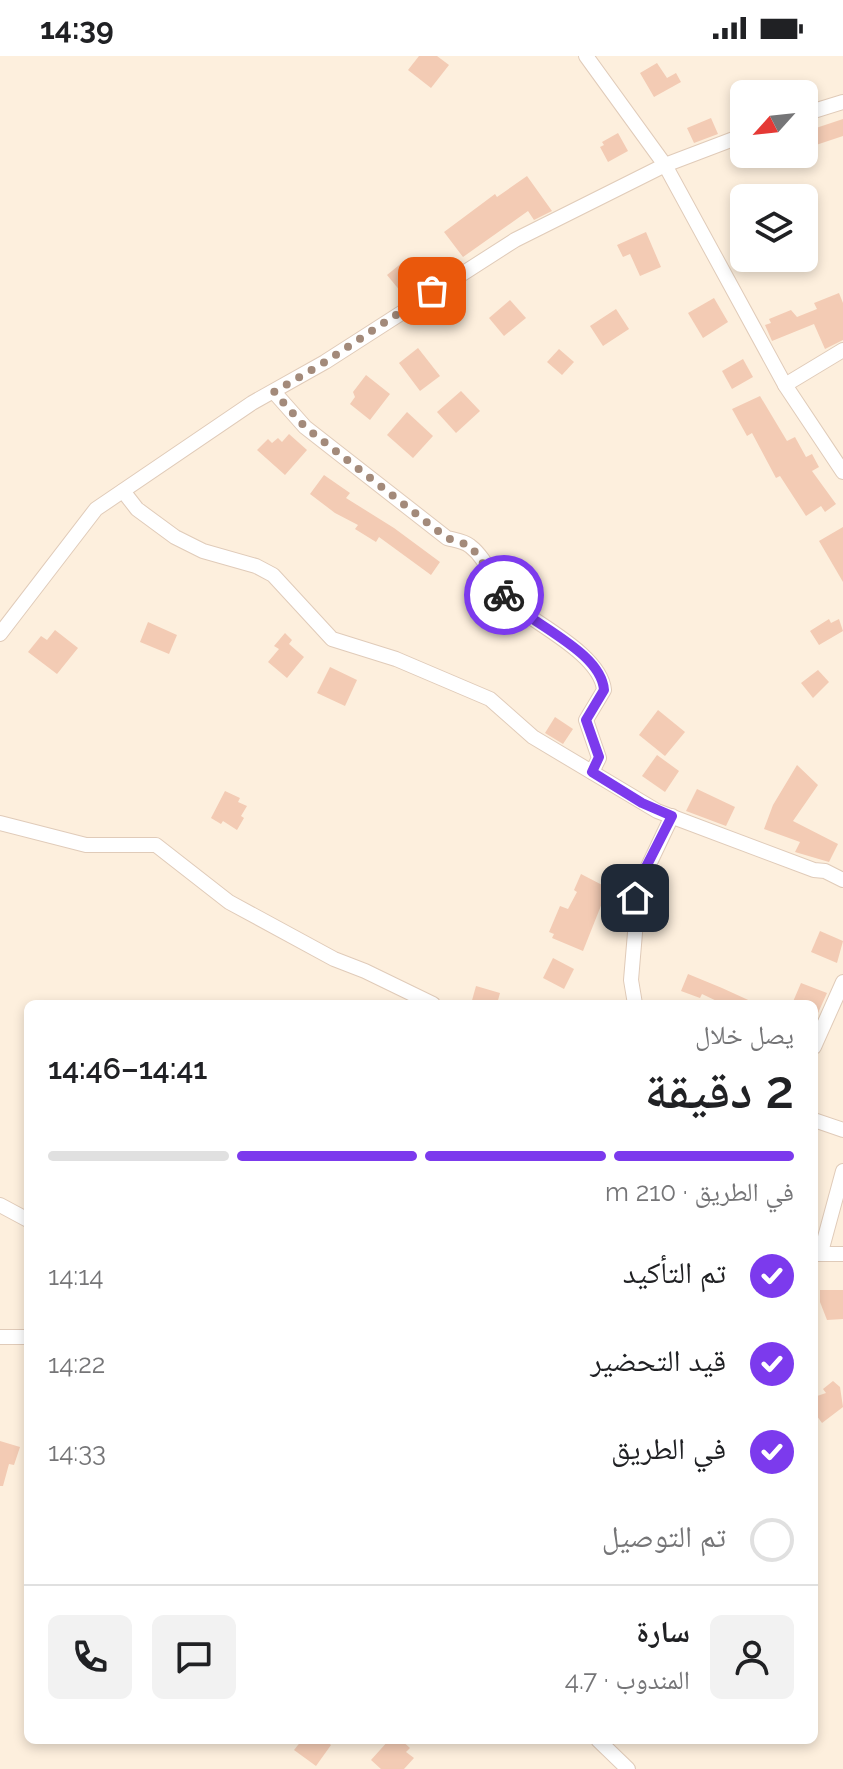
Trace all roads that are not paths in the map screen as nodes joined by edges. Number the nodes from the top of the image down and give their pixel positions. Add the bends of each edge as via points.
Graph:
1 (586, 56) edge
2 (843, 102) edge
3 (818, 110) edge
4 (730, 140) edge
5 (665, 165) junction
6 (843, 350) edge
7 (785, 385) junction
8 (274, 392) junction
9 (843, 472) edge
10 (123, 491) junction
11 (0, 634) edge
12 (592, 772) junction
13 (672, 816) junction
14 (0, 823) edge
15 (843, 880) edge
16 (843, 982) edge
17 (425, 1000) edge
18 (634, 1000) edge
19 (818, 1038) edge
20 (818, 1121) edge
21 (843, 1130) edge
22 (843, 1171) edge
23 (0, 1205) edge
24 (24, 1218) edge
25 (818, 1253) edge
26 (843, 1254) edge
27 (0, 1337) edge
28 (24, 1337) edge
29 (602, 1744) edge
30 (628, 1769) edge

1 - 5 street
2 - 3 street
4 - 5 street
5 - 7 street
5 - 8 street via 515,240
6 - 7 street
7 - 9 street
8 - 10 street
8 - 12 street via 310,432 447,538 471,546 508,600 593,666 604,690 586,720 599,757
10 - 11 street via 88,518
10 - 12 street via 137,509 188,544 273,575 332,639 490,699 533,737
12 - 13 street
13 - 15 street
13 - 18 street via 635,894
14 - 17 street via 86,845 156,845 229,902
16 - 19 street
20 - 21 street
22 - 25 street
23 - 24 street
25 - 26 street
27 - 28 street
29 - 30 street

